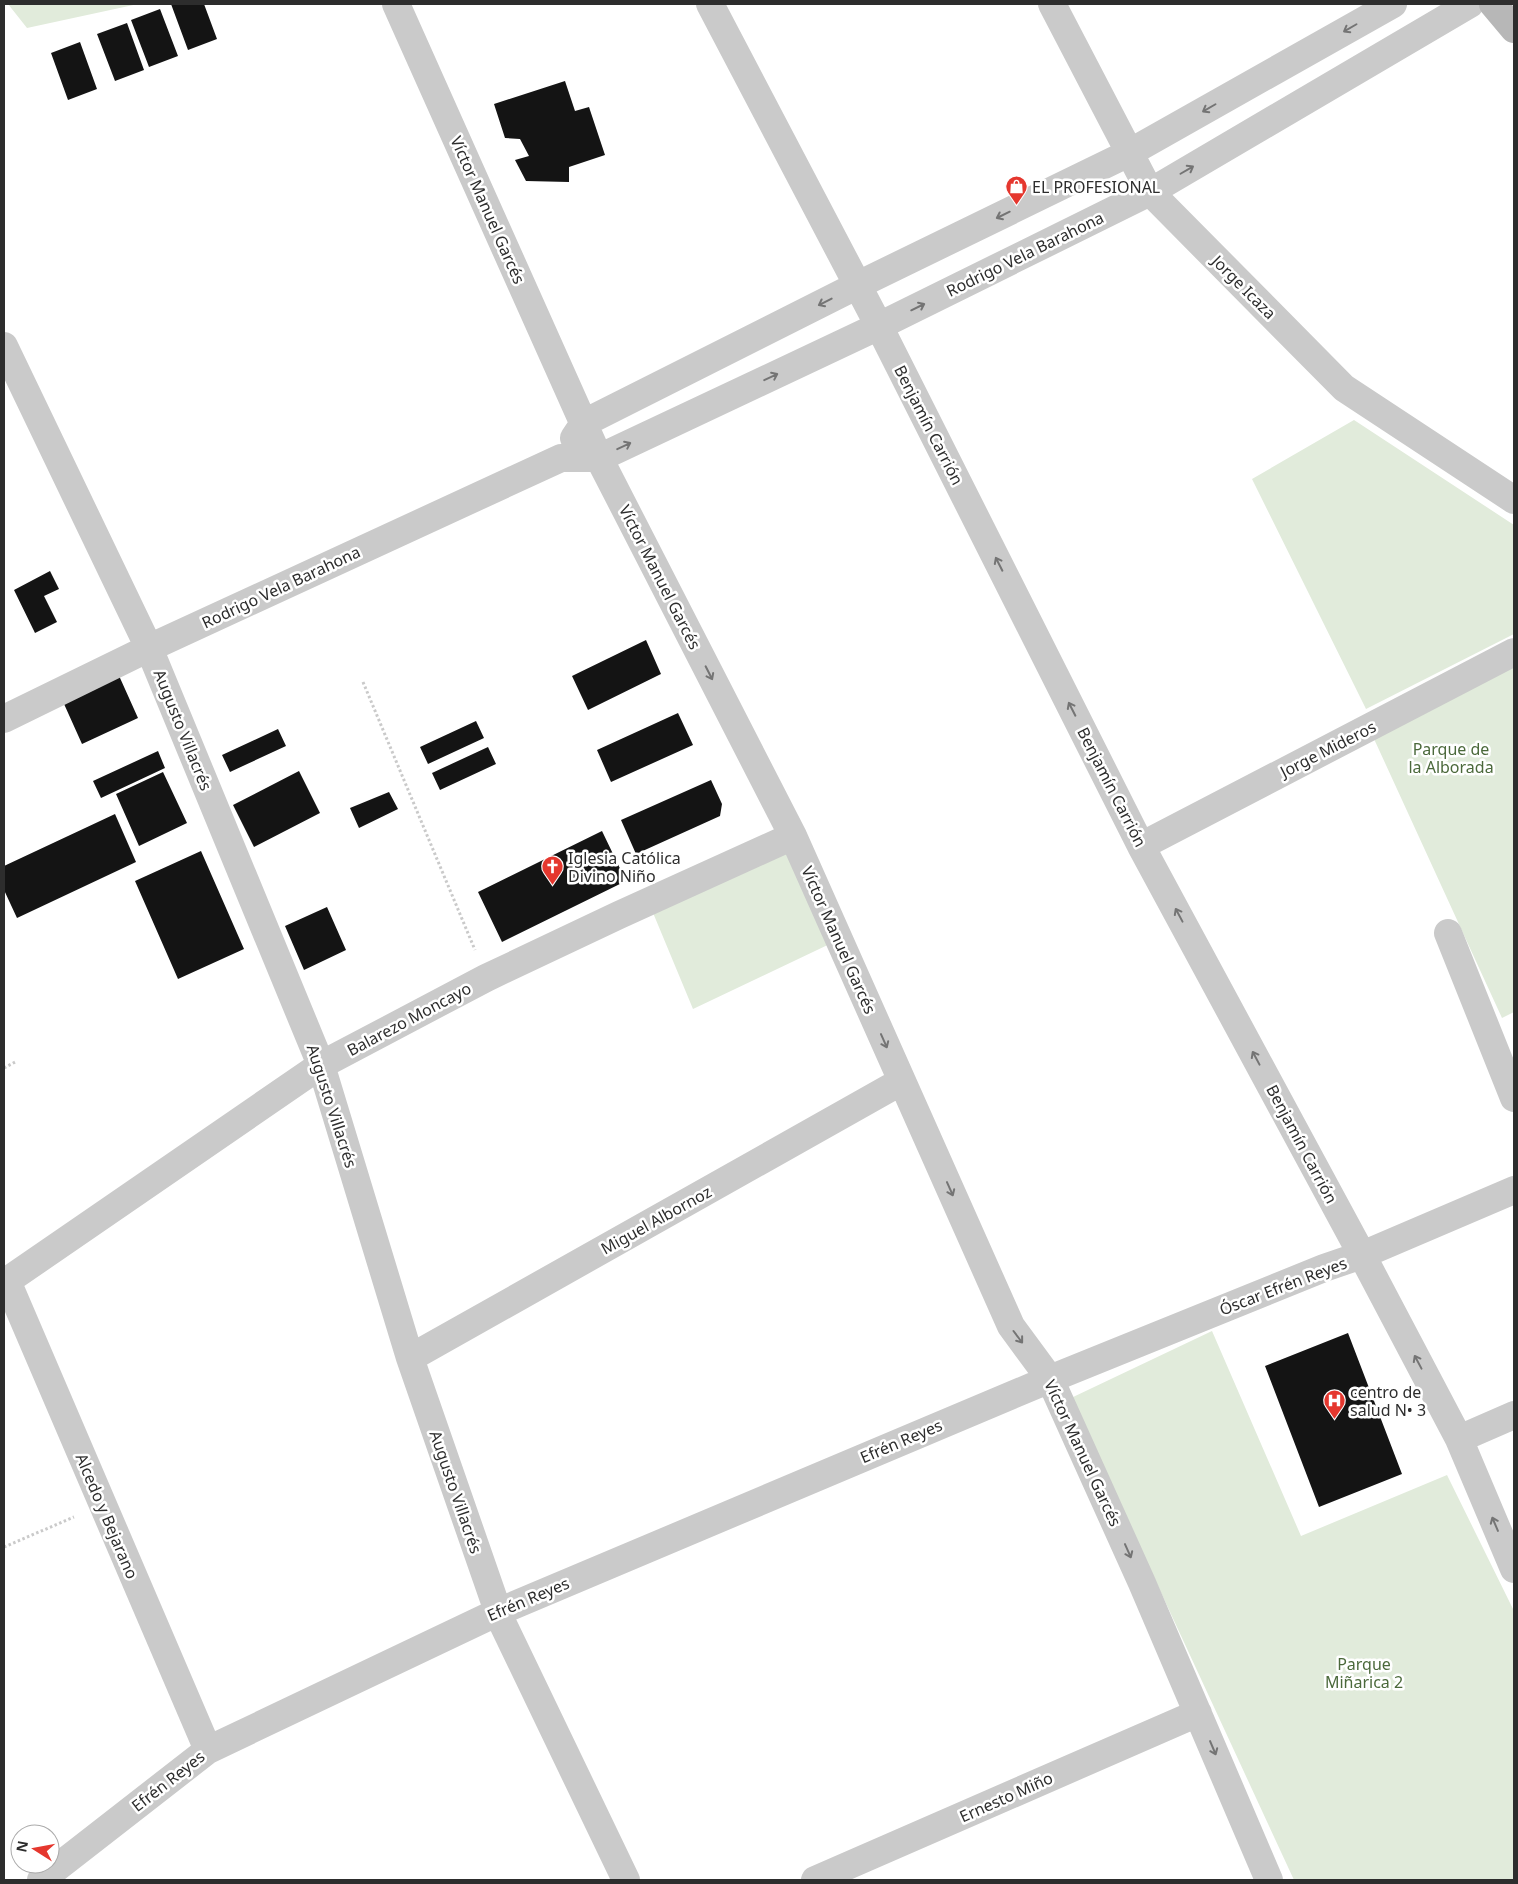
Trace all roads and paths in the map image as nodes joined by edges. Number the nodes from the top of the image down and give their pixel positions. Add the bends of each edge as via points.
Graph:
1 (396, 4) edge
2 (710, 4) edge
3 (1052, 4) edge
4 (1393, 4) edge
5 (1470, 4) edge
6 (1493, 4) edge
7 (1514, 29) edge
8 (1129, 154) junction
9 (1150, 192) junction
10 (858, 285) junction
11 (879, 326) junction
12 (4, 346) edge
13 (584, 423) junction
14 (561, 458) junction
15 (599, 458) junction
16 (1514, 500) edge
17 (149, 648) junction
18 (1514, 652) edge
19 (363, 682) dead end
20 (4, 719) edge
21 (793, 836) junction
22 (1141, 846) junction
23 (1448, 932) dead end
24 (486, 978) junction
25 (17, 1061) dead end
26 (321, 1065) junction
27 (4, 1068) edge
28 (902, 1081) junction
29 (1514, 1098) edge
30 (1514, 1190) edge
31 (1362, 1255) junction
32 (5, 1282) edge
33 (410, 1358) junction
34 (1050, 1379) junction
35 (1514, 1415) edge
36 (1459, 1439) junction
37 (103, 1504) junction
38 (4, 1548) edge
39 (1514, 1569) edge
40 (498, 1612) junction
41 (1198, 1713) junction
42 (208, 1750) junction
43 (41, 1880) edge
44 (626, 1880) edge
45 (815, 1880) edge
46 (1269, 1880) edge

1 - 13 street, Víctor Manuel Garcés
2 - 10 street, Benjamín Carrión
3 - 8 street, Jorge Icaza
4 -> 8 street
9 -> 5 street, Rodrigo Vela Barahona
6 - 7 street
8 - 9 street, Jorge Icaza
8 -> 10 street
11 -> 9 street, Rodrigo Vela Barahona
9 - 16 street, Jorge Icaza via 1344,388
10 - 11 street, Benjamín Carrión
10 -> 13 street
15 -> 11 street, Rodrigo Vela Barahona
22 -> 11 street, Benjamín Carrión
12 - 17 street, Augusto Villacrés
13 - 14 street
13 - 15 street, Víctor Manuel Garcés
14 - 15 street, Rodrigo Vela Barahona
14 - 17 street, Rodrigo Vela Barahona
15 -> 21 street, Víctor Manuel Garcés
17 - 20 street, Rodrigo Vela Barahona
17 - 26 street, Augusto Villacrés
18 - 22 street, Jorge Mideros
19 - 24 path
21 - 24 street, Balarezo Moncayo
21 -> 28 street, Víctor Manuel Garcés
31 -> 22 street, Benjamín Carrión
23 - 29 street
24 - 26 street, Balarezo Moncayo
25 - 27 path
26 - 32 street, Balarezo Moncayo
26 - 33 street, Augusto Villacrés
28 - 33 street, Miguel Albornoz
28 -> 34 street, Víctor Manuel Garcés via 1011,1326
30 - 31 street, Óscar Efrén Reyes
31 - 34 street, Óscar Efrén Reyes
36 -> 31 street, Benjamín Carrión
32 - 37 street, Alcedo y Bejarano
33 - 40 street, Augusto Villacrés
34 - 40 street, Efrén Reyes
34 -> 41 street, Víctor Manuel Garcés
35 - 36 street
39 -> 36 street, Benjamín Carrión
37 - 38 path
37 - 42 street, Alcedo y Bejarano
40 - 42 street, Efrén Reyes
40 - 44 street, Augusto Villacrés
41 - 45 street, Ernesto Miño
41 -> 46 street, Víctor Manuel Garcés
42 - 43 street, Efrén Reyes

